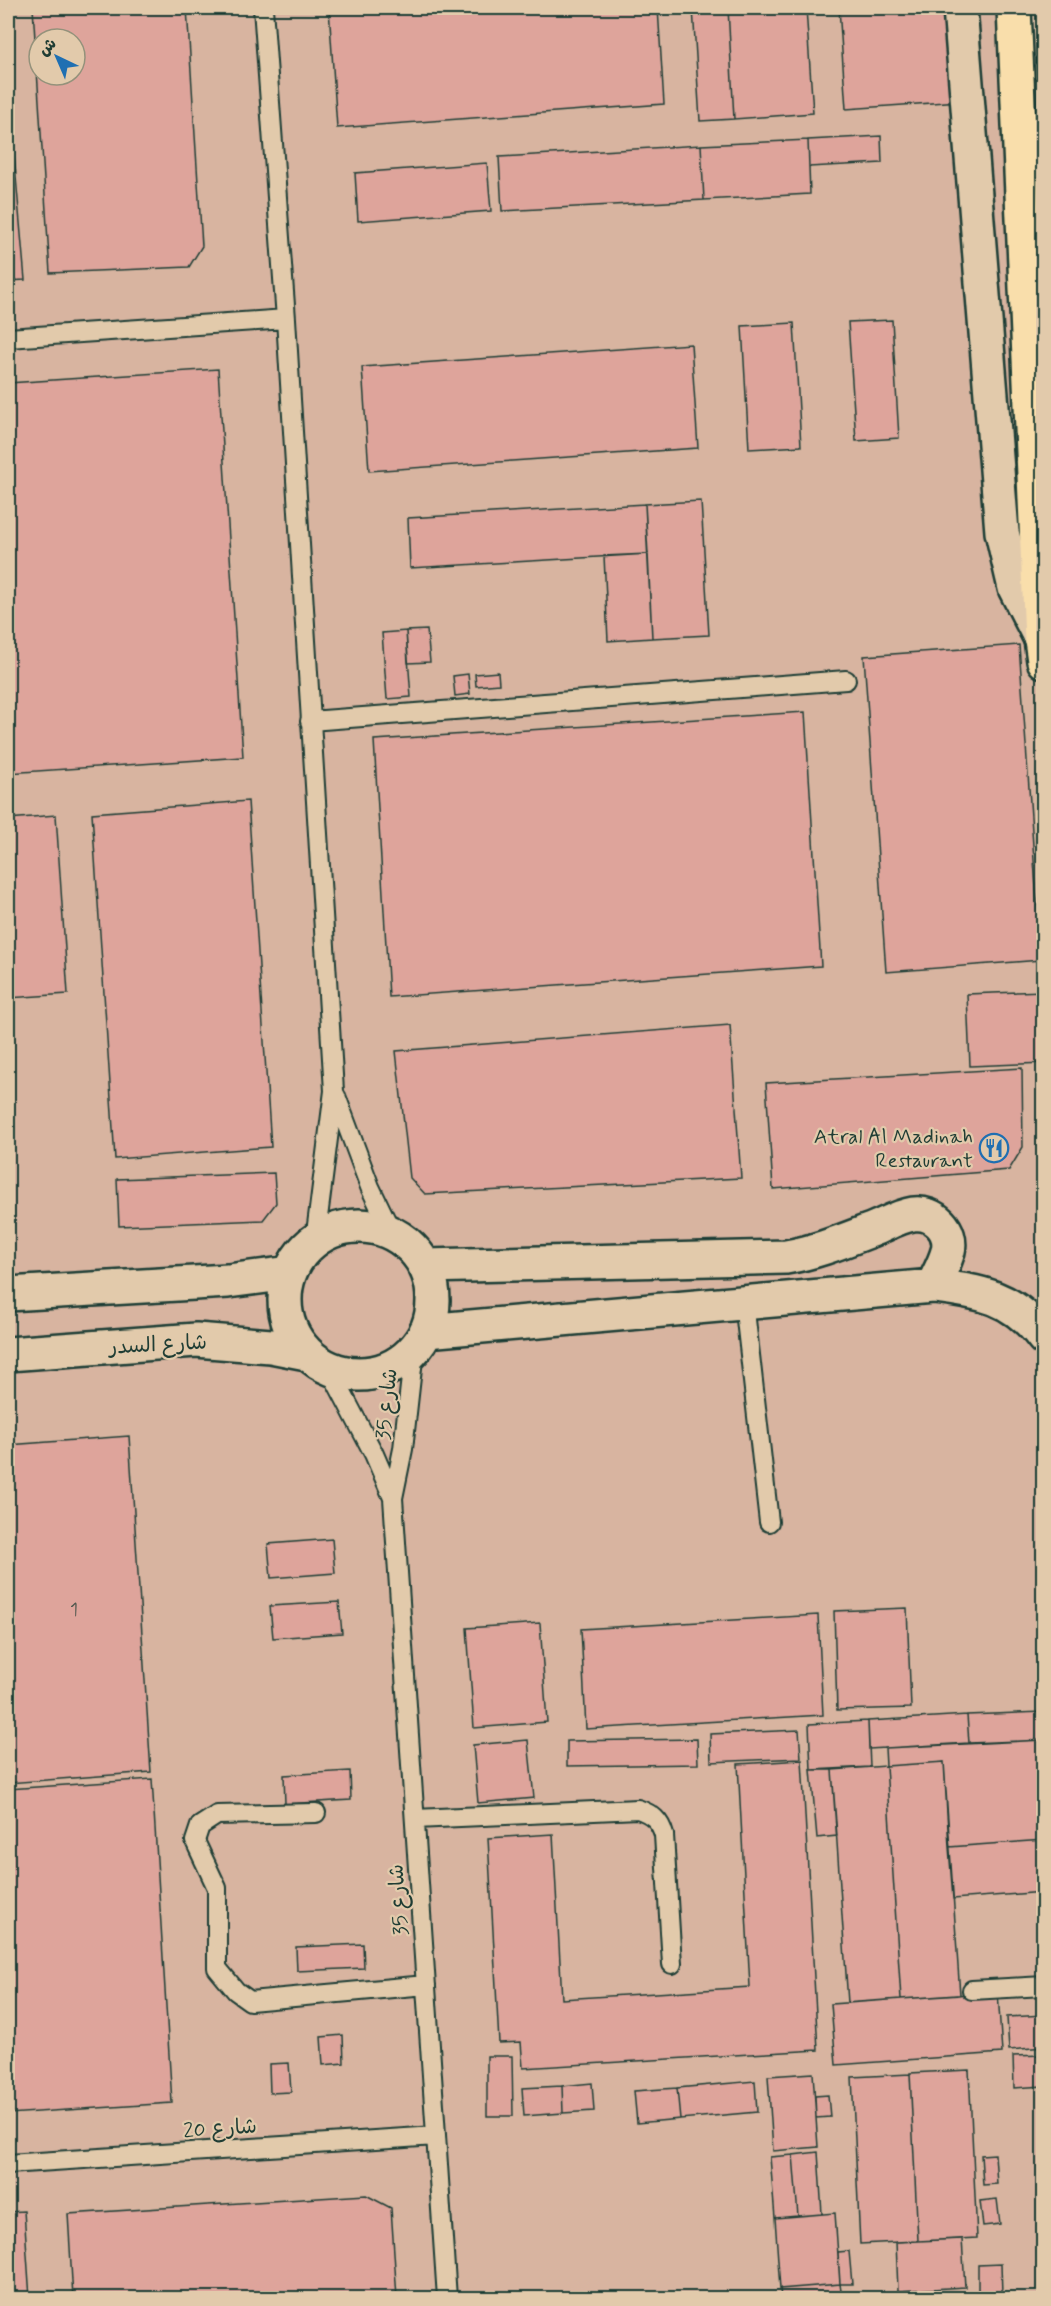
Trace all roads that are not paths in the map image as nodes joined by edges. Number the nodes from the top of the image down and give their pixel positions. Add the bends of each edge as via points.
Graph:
1 (263, 8) edge
2 (960, 8) edge
3 (1014, 8) edge
4 (286, 319) junction
5 (8, 338) edge
6 (1042, 650) edge
7 (846, 680) dead end
8 (310, 721) junction
9 (334, 1091) junction
10 (392, 1233) junction
11 (315, 1241) junction
12 (426, 1266) junction
13 (290, 1273) junction
14 (933, 1286) junction
15 (8, 1294) edge
16 (744, 1302) junction
17 (1044, 1338) edge
18 (420, 1340) junction
19 (8, 1353) edge
20 (318, 1360) junction
21 (393, 1498) junction
22 (769, 1522) dead end
23 (316, 1813) dead end
24 (415, 1819) junction
25 (672, 1964) dead end
26 (426, 1985) junction
27 (1044, 1986) edge
28 (972, 1990) dead end
29 (436, 2136) junction
30 (8, 2164) edge
31 (447, 2298) edge

1 - 4 lane
2 - 6 street via 1002,532 1016,588
3 - 6 highway
4 - 5 lane
4 - 8 lane
7 - 8 lane
8 - 9 lane
9 - 10 lane
9 - 11 lane
10 - 11 street via 366,1226 339,1228
10 - 12 street via 406,1241
11 - 13 street via 300,1255
12 - 14 street via 786,1257 822,1249 906,1216 923,1214 944,1227 949,1243
12 - 18 street via 434,1298 432,1315
13 - 15 street via 228,1281
13 - 20 street via 285,1294 286,1316 295,1336
14 - 16 street
14 - 17 street via 974,1291 998,1299 1034,1324
16 - 18 street
16 - 22 lane
18 - 20 street via 389,1368 359,1374
18 - 21 lane, شارع 35
19 - 20 street, شارع السدر via 196,1340 271,1346
20 - 21 lane, شارع 35 via 365,1436
21 - 24 lane, شارع 35
23 - 26 lane via 217,1815 200,1826 195,1841 217,1888 217,1968 250,2001
24 - 25 lane via 638,1809 647,1812 661,1826 663,1835
24 - 26 lane, شارع 35
26 - 29 lane, شارع 35
27 - 28 lane
29 - 30 lane, شارع 20
29 - 31 lane, شارع 35

